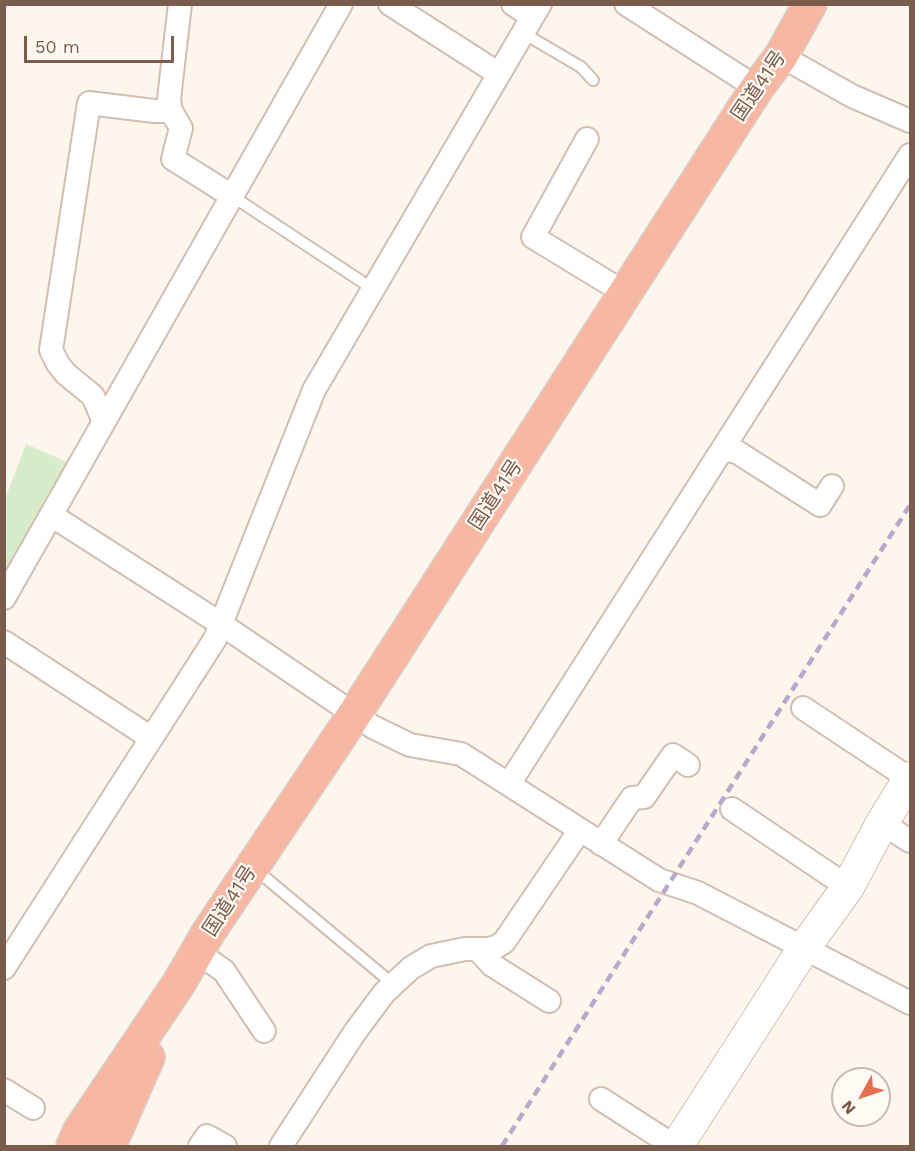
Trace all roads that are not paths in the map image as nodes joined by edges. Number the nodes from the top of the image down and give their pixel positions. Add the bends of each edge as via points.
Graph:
1 (180, 4) edge
2 (341, 4) edge
3 (390, 4) edge
4 (513, 4) edge
5 (810, 4) edge
6 (634, 6) edge
7 (532, 18) edge
8 (781, 56) junction
9 (499, 74) junction
10 (593, 80) dead end
11 (757, 88) junction
12 (171, 111) junction
13 (910, 121) edge
14 (587, 139) dead end
15 (910, 155) edge
16 (232, 196) junction
17 (373, 289) junction
18 (625, 293) junction
19 (104, 422) junction
20 (723, 449) junction
21 (832, 486) dead end
22 (51, 515) junction
23 (4, 598) edge
24 (221, 624) junction
25 (4, 642) edge
26 (803, 708) dead end
27 (354, 714) junction
28 (152, 738) junction
29 (688, 765) dead end
30 (910, 779) edge
31 (509, 783) junction
32 (732, 809) dead end
33 (882, 823) junction
34 (580, 830) junction
35 (910, 841) edge
36 (601, 844) junction
37 (252, 866) junction
38 (848, 887) junction
39 (11, 940) edge
40 (804, 948) junction
41 (478, 950) junction
42 (197, 952) junction
43 (4, 968) edge
44 (393, 984) junction
45 (549, 1001) dead end
46 (910, 1003) edge
47 (264, 1031) dead end
48 (4, 1090) edge
49 (601, 1099) dead end
50 (33, 1108) dead end
51 (91, 1143) edge
52 (200, 1146) edge
53 (225, 1146) edge
54 (281, 1146) edge
55 (676, 1146) edge

1 - 12 street
2 - 16 street
3 - 9 street
4 - 7 street
5 - 8 highway, 国道41号
6 - 11 street
7 - 9 street
7 - 10 lane
8 - 11 highway, 国道41号
8 - 13 street via 852,96
9 - 17 street
11 - 18 highway, 国道41号
12 - 16 street via 181,128 173,159
12 - 19 street via 89,103 51,350 66,374 93,396
14 - 18 street via 533,237
15 - 20 street
16 - 17 lane
16 - 19 street
17 - 24 street via 315,390
18 - 27 highway, 国道41号
19 - 22 street
20 - 21 street via 737,452 820,505
20 - 31 street
22 - 23 street
22 - 24 street
24 - 27 street
24 - 28 street
25 - 28 street
26 - 30 street
27 - 31 street via 410,745 461,754
27 - 37 highway, 国道41号
28 - 39 street
29 - 36 street via 673,755 644,797 632,798
30 - 33 street
31 - 34 street
32 - 38 street
33 - 35 street
33 - 38 street
34 - 36 street
34 - 41 street via 504,942
36 - 40 street via 658,880 698,893
37 - 42 highway, 国道41号
37 - 44 lane
38 - 40 street
39 - 43 street
40 - 46 street
40 - 55 street
41 - 44 street via 431,956
41 - 45 street via 492,966
42 - 47 street via 224,971
42 - 51 highway, 国道41号
44 - 54 street via 355,1032
48 - 50 street
49 - 55 street
52 - 53 street via 207,1136

